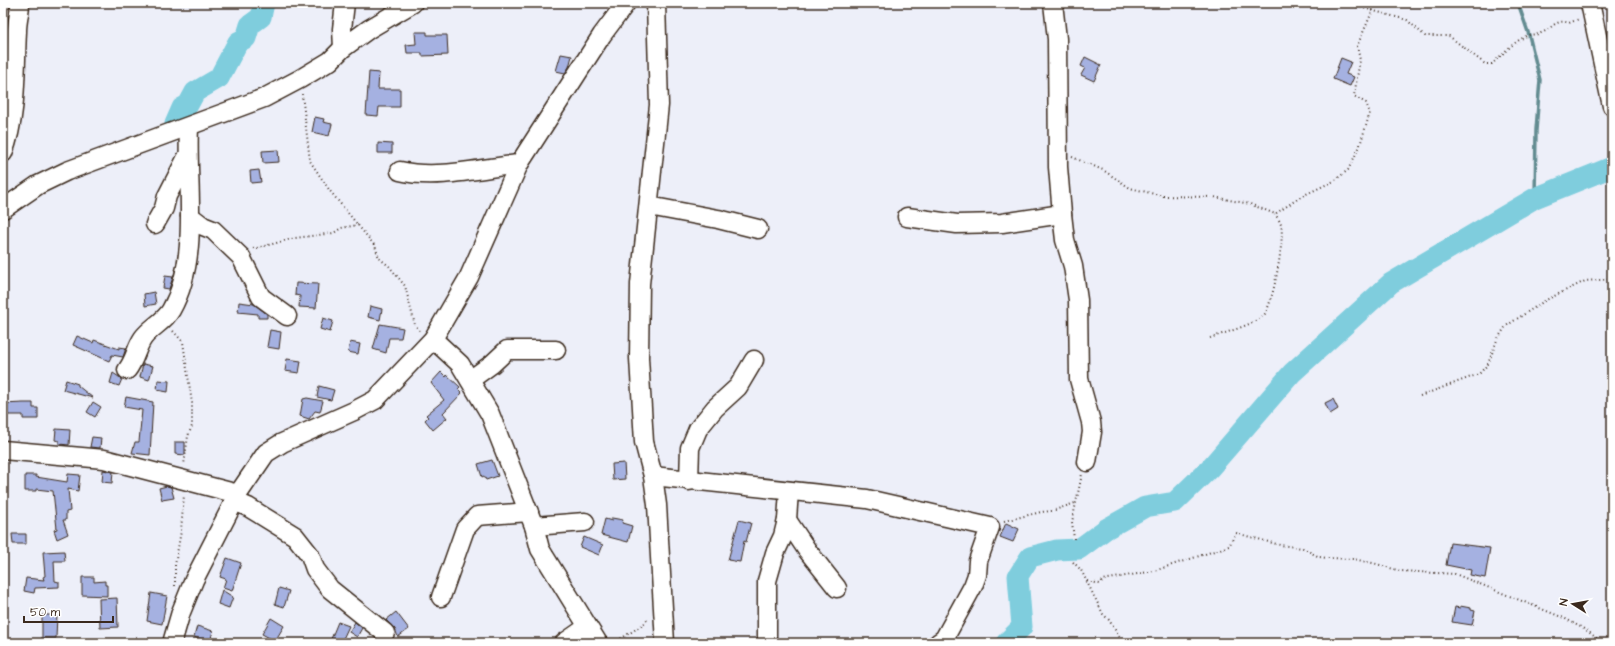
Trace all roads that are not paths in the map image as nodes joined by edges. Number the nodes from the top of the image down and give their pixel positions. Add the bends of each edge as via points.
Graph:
1 (20, 3) edge
2 (345, 3) edge
3 (413, 3) edge
4 (626, 3) edge
5 (656, 3) edge
6 (1053, 3) edge
7 (1591, 8) edge
8 (342, 48) junction
9 (1612, 106) edge
10 (189, 127) junction
11 (3, 153) edge
12 (187, 157) junction
13 (520, 164) junction
14 (400, 171) dead end
15 (649, 206) junction
16 (3, 208) edge
17 (1062, 214) junction
18 (190, 216) junction
19 (908, 217) dead end
20 (155, 224) dead end
21 (758, 229) dead end
22 (287, 316) dead end
23 (433, 339) junction
24 (556, 350) dead end
25 (754, 360) dead end
26 (127, 370) dead end
27 (470, 380) junction
28 (3, 450) edge
29 (1087, 462) road end
30 (653, 476) junction
31 (689, 481) junction
32 (789, 491) junction
33 (236, 498) junction
34 (532, 519) junction
35 (787, 520) junction
36 (585, 522) dead end
37 (838, 588) dead end
38 (441, 597) dead end
39 (587, 627) junction
40 (386, 633) dead end
41 (172, 643) edge
42 (564, 643) edge
43 (598, 643) edge
44 (665, 643) edge
45 (767, 643) edge
46 (938, 643) edge

1 - 11 street via 12,112
2 - 8 street
3 - 8 street
4 - 13 street via 602,35
5 - 15 street via 659,105
6 - 17 street via 1057,39
7 - 9 street
8 - 10 street via 330,61 264,98
10 - 12 street
10 - 16 street via 67,171 38,185
12 - 18 street via 191,184
12 - 20 street
13 - 14 street via 439,174 412,174
13 - 23 street via 469,277
15 - 21 street
15 - 30 street via 640,284 639,358 644,442
17 - 19 street via 1002,223 957,224
17 - 29 street via 1078,300 1079,379 1091,422
18 - 22 street via 213,230 241,257 261,297
18 - 26 street via 188,254 183,280 171,310 164,320 144,337
23 - 27 street via 460,364
23 - 33 street via 375,400 266,452
24 - 27 street via 507,350
25 - 31 street via 738,387 715,408 698,429 690,448
27 - 34 street via 490,414
28 - 33 street via 104,459
30 - 31 street
30 - 44 street via 663,585
31 - 32 street
32 - 35 street
32 - 46 street via 867,499 990,527 973,586 944,639
33 - 40 street via 295,536 310,554 315,569 330,589
33 - 41 street via 194,580
34 - 36 street
34 - 38 street via 477,516 471,520 465,529
34 - 39 street via 540,549
35 - 37 street
35 - 45 street via 766,581
39 - 42 street
39 - 43 street

